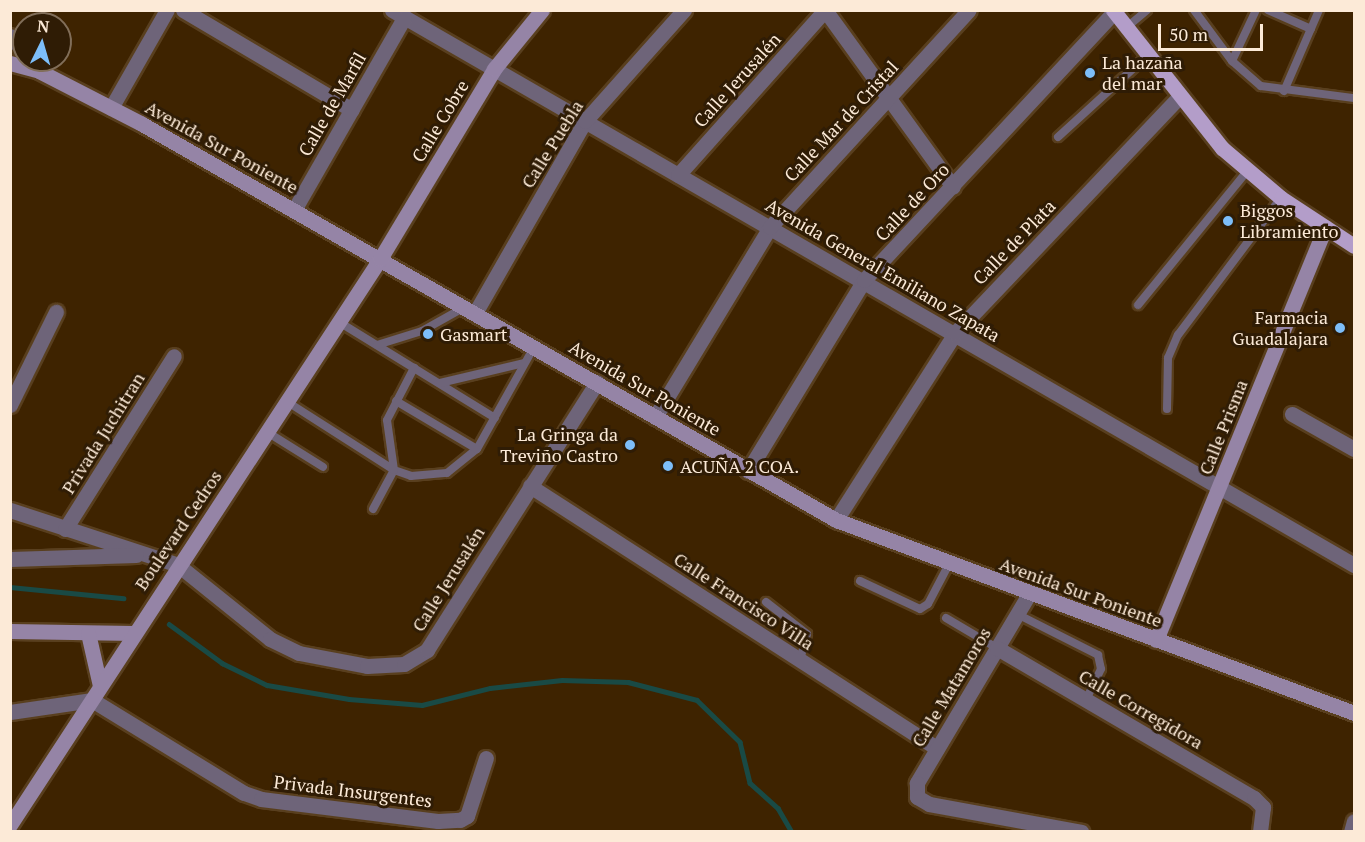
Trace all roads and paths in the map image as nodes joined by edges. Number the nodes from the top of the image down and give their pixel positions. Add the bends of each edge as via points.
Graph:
1 (167, 10) edge
2 (183, 10) edge
3 (542, 10) edge
4 (684, 10) edge
5 (825, 10) edge
6 (969, 10) edge
7 (1147, 10) edge
8 (1194, 10) edge
9 (1257, 10) edge
10 (1269, 10) edge
11 (1319, 10) edge
12 (1114, 11) edge
13 (395, 12) edge
14 (1127, 27) junction
15 (1311, 29) junction
16 (1147, 56) junction
17 (1232, 61) junction
18 (494, 69) junction
19 (46, 72) edge
20 (1284, 91) junction
21 (1179, 97) junction
22 (1354, 98) edge
23 (888, 99) junction
24 (111, 108) junction
25 (352, 110) junction
26 (585, 121) junction
27 (1058, 137) dead end
28 (1248, 170) junction
29 (678, 175) junction
30 (952, 187) junction
31 (1281, 198) junction
32 (294, 210) junction
33 (770, 227) junction
34 (1325, 227) junction
35 (1354, 246) edge
36 (380, 259) junction
37 (864, 280) junction
38 (1138, 305) dead end
39 (470, 310) junction
40 (56, 312) dead end
41 (339, 322) junction
42 (955, 333) junction
43 (377, 345) junction
44 (534, 347) junction
45 (174, 356) dead end
46 (524, 363) junction
47 (414, 368) junction
48 (597, 382) junction
49 (440, 383) junction
50 (286, 401) junction
51 (396, 401) junction
52 (10, 405) edge
53 (1167, 409) dead end
54 (1292, 414) dead end
55 (655, 417) junction
56 (495, 418) junction
57 (267, 432) junction
58 (477, 448) junction
59 (1354, 449) edge
60 (323, 467) dead end
61 (394, 470) junction
62 (748, 471) junction
63 (1220, 485) junction
64 (530, 486) junction
65 (373, 509) dead end
66 (10, 510) edge
67 (836, 520) junction
68 (65, 529) junction
69 (145, 555) junction
70 (10, 559) edge
71 (949, 564) junction
72 (1354, 565) edge
73 (178, 566) junction
74 (860, 581) dead end
75 (1029, 594) junction
76 (766, 602) dead end
77 (1017, 614) junction
78 (946, 618) dead end
79 (10, 631) edge
80 (88, 633) junction
81 (134, 633) junction
82 (1156, 640) junction
83 (998, 648) junction
84 (800, 660) junction
85 (100, 686) junction
86 (92, 700) junction
87 (1086, 700) junction
88 (10, 712) edge
89 (1354, 714) edge
90 (937, 748) junction
91 (486, 758) dead end
92 (1354, 821) edge
93 (10, 825) edge
94 (1081, 831) edge
95 (1260, 831) edge
96 (1351, 831) edge

1 - 24 street
2 - 25 street
3 - 18 main road, Calle Cobre
4 - 26 street, Calle Puebla
5 - 23 street
5 - 29 street, Calle Jerusalén
6 - 23 street, Calle Mar de Cristal
7 - 14 lane
8 - 17 lane
9 - 17 lane
10 - 15 lane
11 - 15 lane
12 - 14 main road
12 - 30 street, Calle de Oro
13 - 18 street, Avenida General Emiliano Zapata
13 - 25 street, Calle de Marfil
14 - 16 main road
15 - 20 lane
16 - 21 main road
16 - 27 lane
17 - 20 lane via 1253,82
18 - 26 street, Avenida General Emiliano Zapata
18 - 36 main road, Calle Cobre
19 - 24 main road, Avenida Sur Poniente
20 - 22 lane
21 - 28 main road via 1200,125
21 - 42 street, Calle de Plata
23 - 30 street
23 - 33 street, Calle Mar de Cristal
24 - 32 main road, Avenida Sur Poniente
25 - 32 street, Calle de Marfil
26 - 29 street, Avenida General Emiliano Zapata
26 - 39 street, Calle Puebla
28 - 31 main road
28 - 38 lane
29 - 33 street, Avenida General Emiliano Zapata
30 - 37 street, Calle de Oro
31 - 34 main road
31 - 53 lane via 1178,335 1168,358
32 - 36 main road, Avenida Sur Poniente
33 - 37 street, Avenida General Emiliano Zapata
33 - 55 street, Calle Mar de Cristal
34 - 35 main road
34 - 63 main road, Calle Prisma
36 - 39 main road, Avenida Sur Poniente
36 - 41 main road, Boulevard Cedros
37 - 42 street, Avenida General Emiliano Zapata
37 - 62 street, Calle de Oro
39 - 43 lane
39 - 44 main road, Avenida Sur Poniente
40 - 52 street
41 - 43 lane
41 - 50 main road, Boulevard Cedros
42 - 63 street, Avenida General Emiliano Zapata
42 - 67 street, Calle de Plata
43 - 47 lane
44 - 46 lane
44 - 48 main road, Avenida Sur Poniente
45 - 68 street, Privada Juchitran
46 - 49 lane
46 - 56 lane
47 - 49 lane
47 - 51 lane
48 - 55 main road, Avenida Sur Poniente
48 - 64 street, Calle Jerusalén
49 - 56 lane
50 - 57 main road, Boulevard Cedros
50 - 61 lane
51 - 58 lane
51 - 61 lane via 387,428
54 - 59 street
55 - 62 main road, Avenida Sur Poniente
56 - 58 lane
57 - 60 lane
57 - 73 main road, Boulevard Cedros
58 - 61 lane via 447,473 411,476
61 - 65 lane
62 - 67 main road, Avenida Sur Poniente
63 - 72 street, Avenida General Emiliano Zapata
63 - 82 main road, Calle Prisma
64 - 73 street, Calle Jerusalén via 427,650 404,664 367,666 299,653 270,639
64 - 84 street, Calle Francisco Villa
66 - 68 street, Calle Jerusalén
67 - 71 main road, Avenida Sur Poniente
68 - 69 street, Calle Jerusalén
69 - 70 street
69 - 73 street, Calle Jerusalén
71 - 74 lane via 928,604 920,609
71 - 75 main road, Avenida Sur Poniente
73 - 81 main road, Boulevard Cedros
75 - 77 street, Calle Matamoros
75 - 82 main road, Avenida Sur Poniente
76 - 84 lane via 807,634
77 - 83 street, Calle Matamoros
77 - 87 lane via 1098,655 1101,669
78 - 83 lane
79 - 80 main road
80 - 81 main road
80 - 85 main road
81 - 85 main road, Boulevard Cedros
82 - 89 main road, Avenida Sur Poniente
83 - 87 street, Calle Corregidora
83 - 90 street, Calle Matamoros
84 - 90 street, Calle Francisco Villa
85 - 86 main road, Boulevard Cedros
86 - 88 street
86 - 91 street, Privada Insurgentes via 244,793 278,803 460,820 473,805
86 - 93 main road, Boulevard Cedros
87 - 95 street, Calle Corregidora via 1254,798 1263,807
90 - 94 street, Calle Matamoros via 917,783 920,801
92 - 96 street

